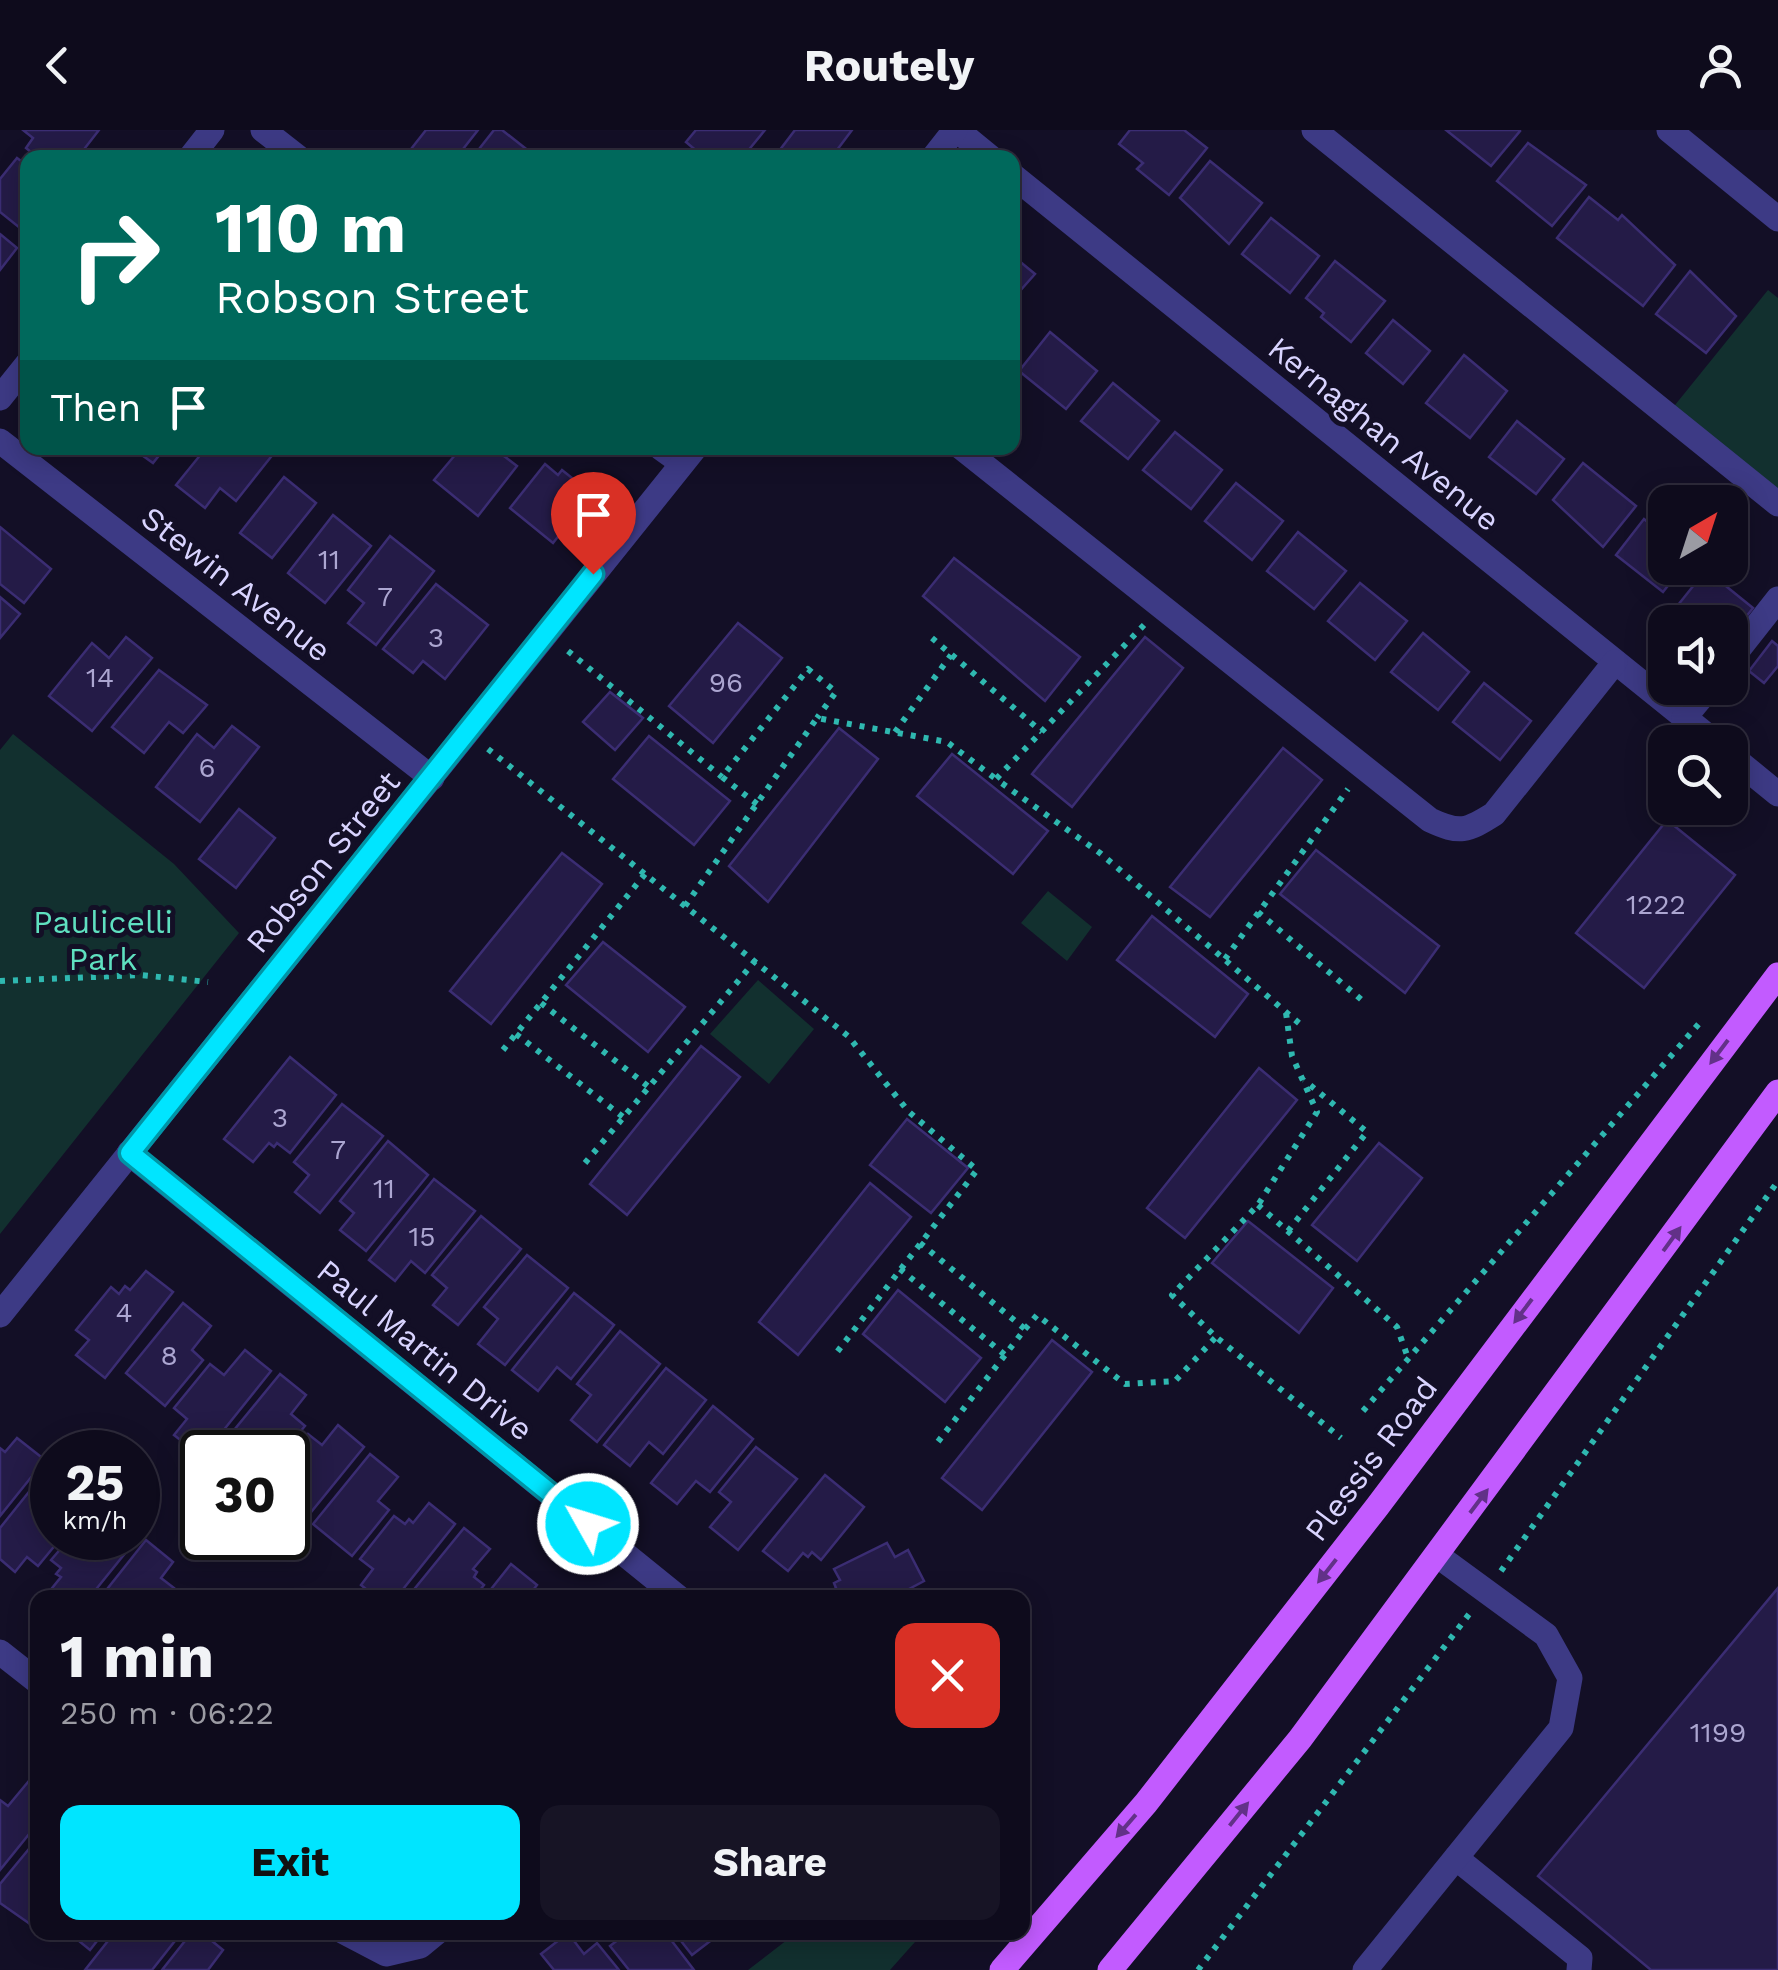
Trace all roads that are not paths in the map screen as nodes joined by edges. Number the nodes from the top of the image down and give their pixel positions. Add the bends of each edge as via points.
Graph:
1 (212, 130) edge
2 (264, 130) edge
3 (956, 130) edge
4 (1314, 130) edge
5 (1669, 130) edge
6 (196, 150) edge
7 (288, 150) edge
8 (940, 150) edge
9 (981, 150) edge
10 (1020, 180) edge
11 (1778, 219) edge
12 (20, 373) edge
13 (0, 398) edge
14 (0, 441) edge
15 (678, 455) edge
16 (971, 455) edge
17 (1778, 504) edge
18 (1778, 600) edge
19 (1748, 638) edge
20 (1615, 662) junction
21 (1695, 705) edge
22 (1684, 718) junction
23 (1693, 725) edge
24 (1748, 770) edge
25 (432, 778) junction
26 (1778, 794) edge
27 (1778, 974) edge
28 (1778, 1092) edge
29 (130, 1153) junction
30 (0, 1315) edge
31 (1438, 1556) junction
32 (669, 1590) edge
33 (0, 1652) edge
34 (30, 1676) edge
35 (1456, 1858) junction
36 (1030, 1938) edge
37 (359, 1940) edge
38 (427, 1940) edge
39 (1028, 1940) edge
40 (1002, 1970) edge
41 (1110, 1970) edge
42 (1364, 1970) edge
43 (1579, 1970) edge

1 - 6 street
2 - 7 street
3 - 8 street
3 - 9 street
4 - 17 street
5 - 11 street
10 - 20 street, Kernaghan Avenue
12 - 13 street
14 - 25 street, Stewin Avenue
15 - 25 street, Robson Street
16 - 20 street via 1430,820 1454,831 1494,814
18 - 19 street
20 - 22 street, Kernaghan Avenue
21 - 22 street
22 - 23 street, Kernaghan Avenue
24 - 26 street
25 - 29 street, Robson Street
27 -> 36 main road, Plessis Road via 1256,1663
31 -> 28 main road
29 - 30 street, Robson Street
29 - 32 street, Paul Martin Drive
31 - 35 street via 1546,1635 1570,1678 1561,1728
41 -> 31 main road via 1300,1739
33 - 34 street
35 - 42 street
35 - 43 street via 1580,1958
37 - 38 street via 386,1954
39 -> 40 main road, Plessis Road

